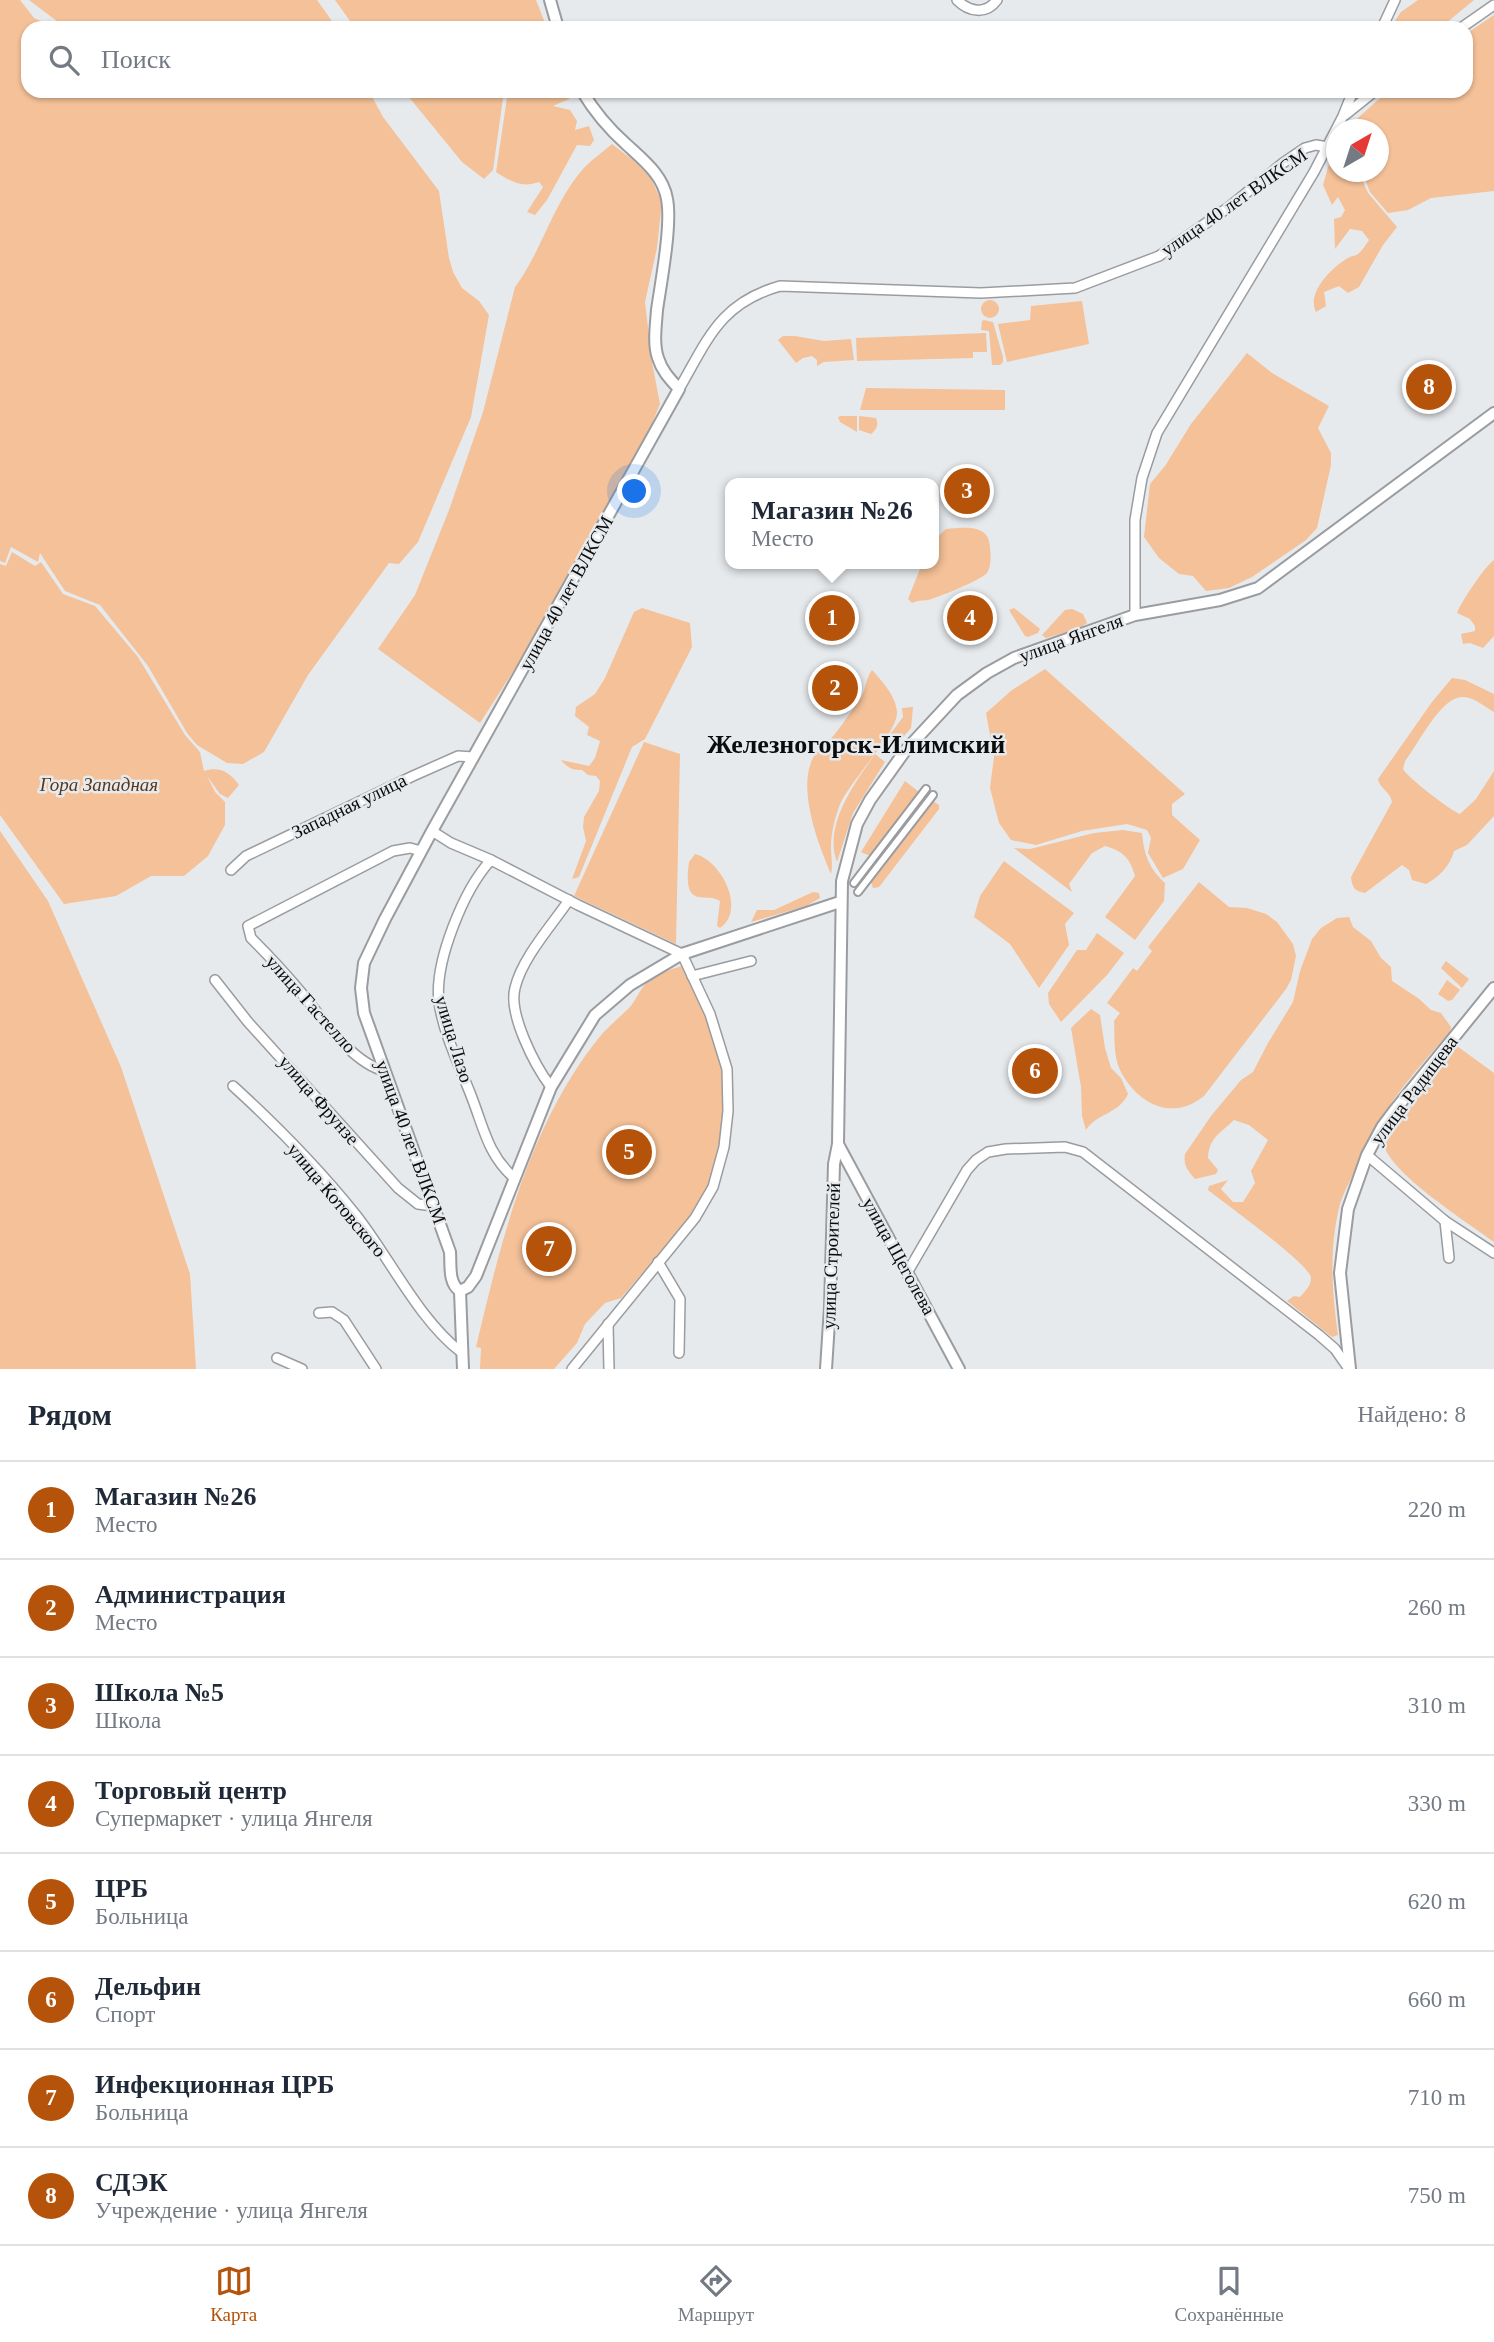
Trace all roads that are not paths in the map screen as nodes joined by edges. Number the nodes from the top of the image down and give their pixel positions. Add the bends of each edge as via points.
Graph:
1 (551, 0) edge
2 (957, 0) edge
3 (997, 0) edge
4 (1395, 0) edge
5 (1494, 5) edge
6 (556, 21) edge
7 (1385, 21) edge
8 (1471, 21) edge
9 (586, 98) edge
10 (1350, 98) edge
11 (1366, 98) edge
12 (1343, 116) junction
13 (1341, 119) edge
14 (1326, 147) joint
15 (679, 388) junction
16 (1494, 413) edge
17 (1135, 615) junction
18 (473, 757) junction
19 (926, 789) dead end
20 (933, 795) dead end
21 (432, 831) junction
22 (421, 851) junction
23 (491, 860) junction
24 (231, 870) dead end
25 (854, 883) dead end
26 (858, 892) dead end
27 (569, 900) junction
28 (840, 902) junction
29 (682, 954) junction
30 (751, 961) dead end
31 (692, 976) junction
32 (215, 980) dead end
33 (1494, 988) edge
34 (385, 1071) junction
35 (233, 1086) dead end
36 (551, 1087) junction
37 (838, 1144) junction
38 (1367, 1154) junction
39 (513, 1177) junction
40 (433, 1206) junction
41 (1445, 1221) junction
42 (1494, 1253) edge
43 (1449, 1258) dead end
44 (658, 1262) junction
45 (907, 1273) junction
46 (460, 1291) junction
47 (319, 1313) dead end
48 (608, 1324) junction
49 (461, 1352) junction
50 (679, 1353) dead end
51 (277, 1358) dead end
52 (302, 1369) edge
53 (376, 1369) edge
54 (463, 1369) edge
55 (572, 1369) edge
56 (609, 1369) edge
57 (826, 1369) edge
58 (959, 1369) edge
59 (1350, 1369) edge

1 - 6 street
2 - 3 street via 981,11
4 - 7 street
5 - 8 street
9 - 15 street via 625,144 646,161 667,199 655,328 657,356
10 - 12 street
11 - 12 street
12 - 13 street
14 - 15 street, улица 40 лет ВЛКСМ via 1305,148 1159,256 1076,288 981,293 780,286 757,293 725,316
14 - 17 street via 1157,433 1142,478 1135,520
15 - 18 street, улица 40 лет ВЛКСМ
16 - 17 street, улица Янгеля via 1258,588 1220,600
17 - 28 street, улица Янгеля via 1014,658 987,673 936,714 894,764 857,824
18 - 21 street, улица 40 лет ВЛКСМ
18 - 24 street, Западная улица via 458,756 412,776 246,856
19 - 25 street
20 - 26 street
21 - 22 street, улица 40 лет ВЛКСМ
21 - 23 street
22 - 34 street, улица 40 лет ВЛКСМ via 365,963 364,1013
22 - 34 street, улица Гастелло via 393,851 248,926 251,938 343,1041 361,1060
23 - 27 street
23 - 39 street, улица Лазо via 460,909 445,955 439,1006 494,1157
27 - 29 street
27 - 36 street via 529,958 515,988 514,1002 526,1045
28 - 29 street
28 - 37 street, улица Янгеля
29 - 31 street
29 - 36 street via 630,985 595,1015
30 - 31 street
31 - 44 street via 727,1069 724,1147 713,1187 695,1218
32 - 40 street, улица Фрунзе via 398,1188 418,1203
33 - 38 street, улица Радищева via 1394,1111
34 - 40 street, улица 40 лет ВЛКСМ
35 - 49 street, улица Котовского via 356,1216 421,1308
36 - 39 street
37 - 45 street, улица Щеголева
37 - 57 street, улица Строителей
38 - 41 street
38 - 59 street, улица Радищева via 1348,1209 1340,1273
39 - 46 street via 476,1276
40 - 46 street, улица 40 лет ВЛКСМ via 450,1252 454,1286
41 - 42 street
41 - 43 street
44 - 48 street
44 - 50 street via 680,1299
45 - 58 street, улица Щеголева
45 - 59 street via 976,1160 1006,1149 1065,1147 1083,1152 1174,1222 1319,1335
46 - 49 street, улица 40 лет ВЛКСМ
47 - 53 street via 332,1312 344,1320
48 - 55 street
48 - 56 street
49 - 54 street, улица 40 лет ВЛКСМ
51 - 52 street

